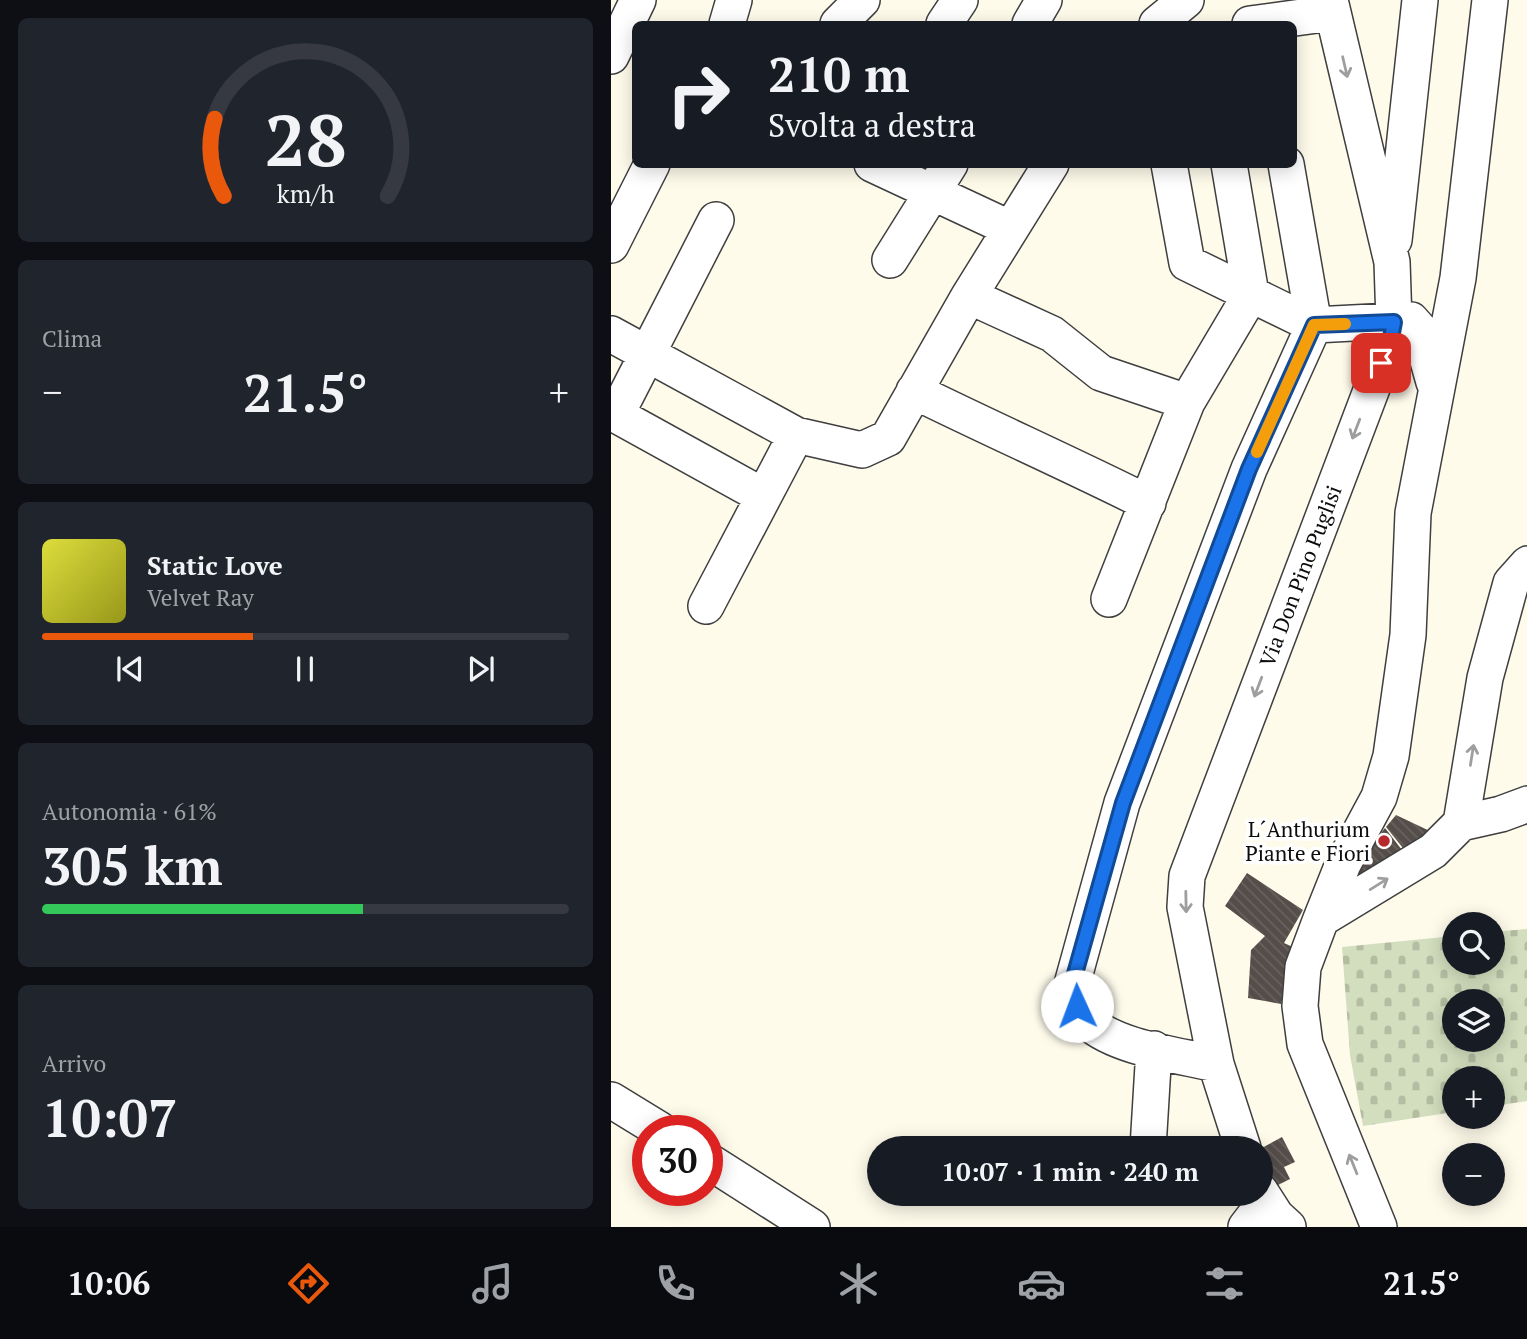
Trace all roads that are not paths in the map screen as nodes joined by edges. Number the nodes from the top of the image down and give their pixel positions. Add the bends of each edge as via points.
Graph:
1 (638, 0) edge
2 (734, 0) edge
3 (832, 0) edge
4 (862, 0) edge
5 (960, 0) edge
6 (1044, 0) edge
7 (1186, 0) edge
8 (1420, 0) edge
9 (1490, 0) edge
10 (1331, 6) edge
11 (1256, 18) edge
12 (728, 21) edge
13 (830, 21) edge
14 (840, 21) edge
15 (946, 21) edge
16 (1032, 21) edge
17 (1161, 21) edge
18 (619, 47) edge
19 (650, 168) edge
20 (890, 168) edge
21 (1048, 168) edge
22 (1170, 168) edge
23 (1230, 168) edge
24 (1287, 168) edge
25 (941, 179) edge
26 (716, 220) dead end
27 (1009, 228) junction
28 (611, 245) edge
29 (890, 260) dead end
30 (1392, 262) junction
31 (1251, 294) junction
32 (969, 296) junction
33 (1394, 322) junction
34 (1314, 325) junction
35 (611, 334) edge
36 (648, 355) junction
37 (1438, 387) junction
38 (914, 391) junction
39 (1187, 402) junction
40 (614, 414) edge
41 (796, 435) junction
42 (763, 496) junction
43 (1148, 503) junction
44 (1527, 564) edge
45 (1109, 599) dead end
46 (706, 607) dead end
47 (1527, 804) edge
48 (1461, 822) junction
49 (1321, 919) junction
50 (1154, 1049) junction
51 (1216, 1064) junction
52 (611, 1100) edge
53 (636, 1115) edge
54 (1149, 1136) edge
55 (1239, 1136) edge
56 (723, 1170) edge
57 (812, 1227) edge
58 (1379, 1227) edge

1 - 18 street
2 - 12 street
3 - 13 street
4 - 14 street
5 - 15 street
6 - 16 street
7 - 17 street
8 - 30 street
9 - 37 street via 1459,278
10 - 11 street
10 -> 30 street, Via Don Pino Puglisi
19 - 28 street
20 - 25 street
21 - 27 street
22 - 31 street via 1187,263
23 - 31 street
24 - 34 street
25 - 27 street
25 - 29 street
26 - 36 street
27 - 32 street
30 - 33 street, Via Don Pino Puglisi
31 - 34 street
31 - 39 street
32 - 38 street
32 - 39 street via 1052,334 1101,373
33 - 34 street
33 - 37 street via 1411,320 1419,328
33 -> 51 street, Via Don Pino Puglisi via 1187,876 1185,906
34 - 50 street via 1249,469 1127,790 1071,988 1087,1021 1110,1036
35 - 36 street
36 - 40 street
36 - 41 street
37 - 49 street via 1414,513 1408,635 1391,756 1379,797 1343,864
38 - 41 street via 888,438 862,450
38 - 43 street
39 - 43 street
40 - 42 street
41 - 42 street
42 - 46 street
43 - 45 street
48 -> 44 street via 1485,678 1511,583
47 - 48 street
49 -> 48 street via 1433,851
58 -> 49 street via 1305,1044 1303,967
50 - 51 street
50 - 54 street
51 - 55 street, Via Don Pino Puglisi
52 - 53 street
56 - 57 street

